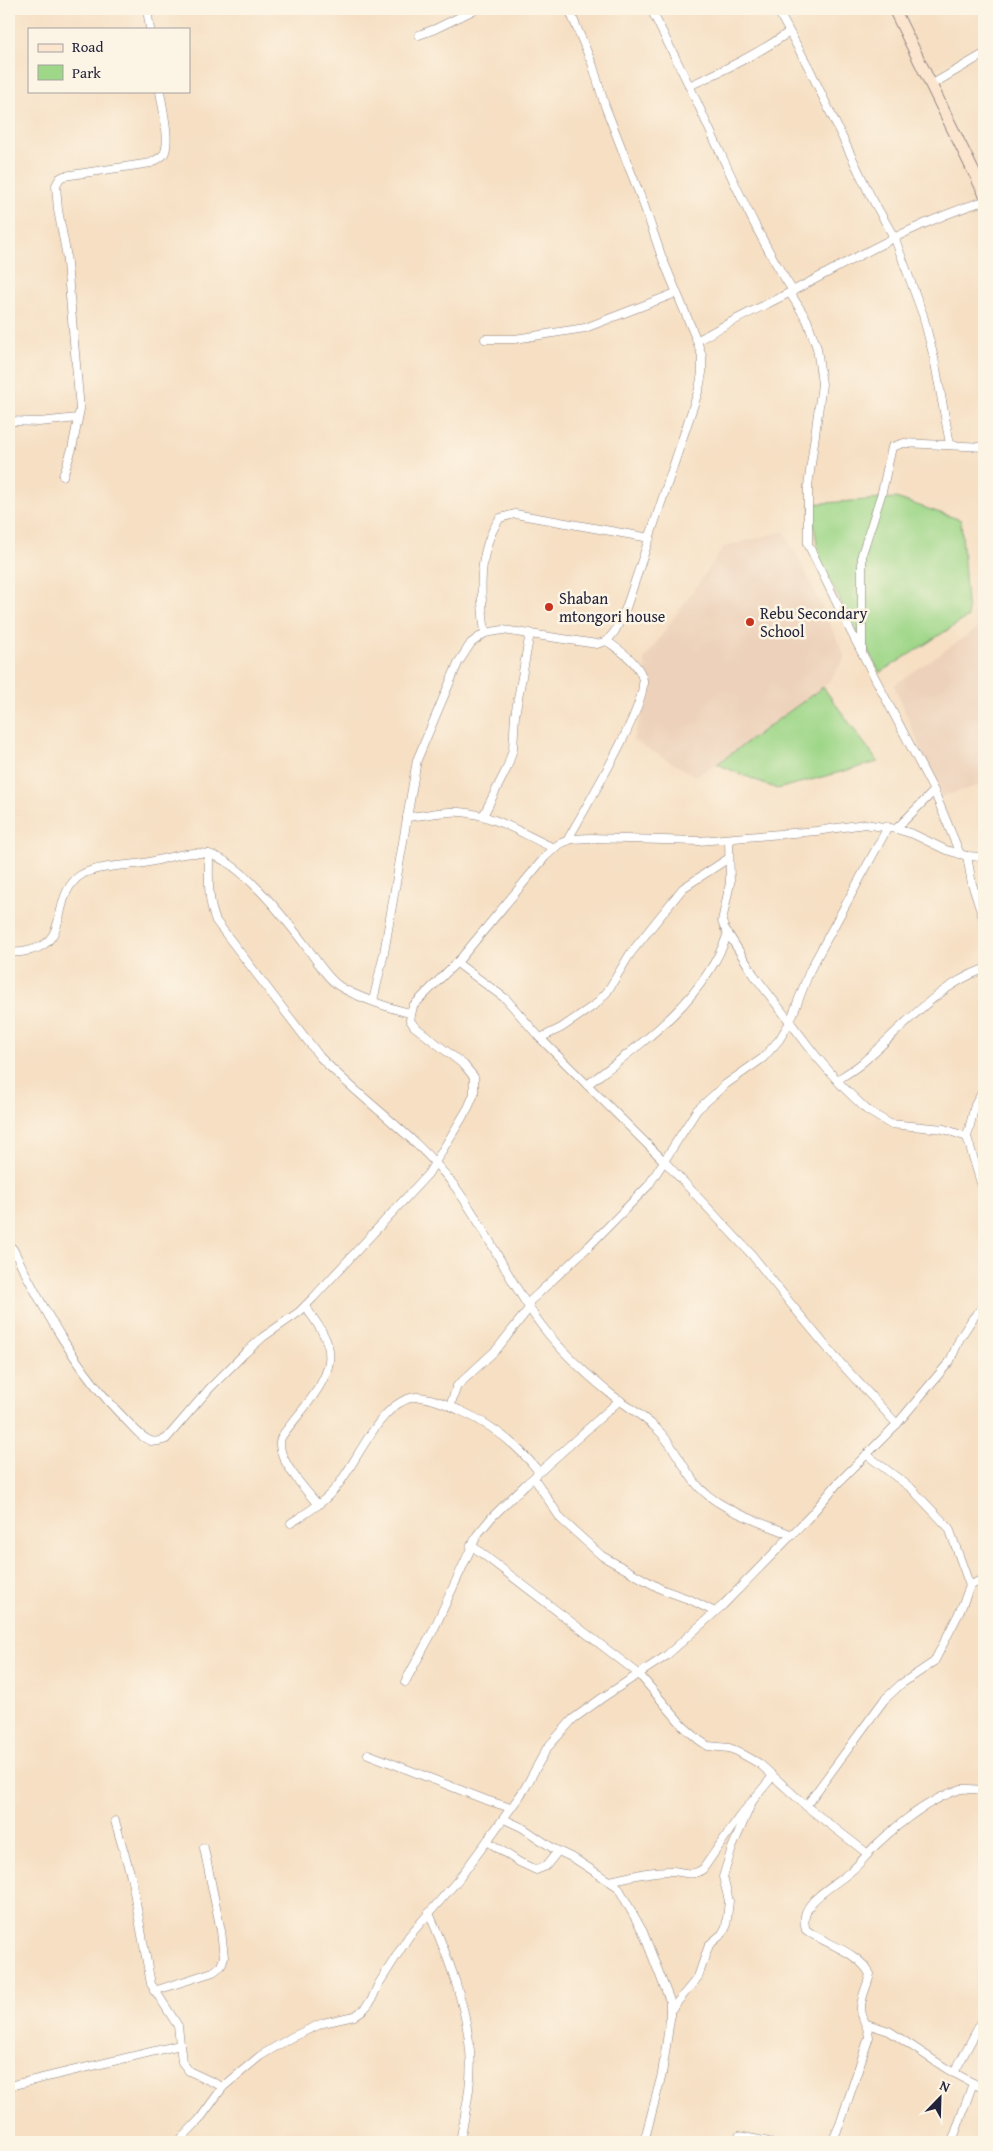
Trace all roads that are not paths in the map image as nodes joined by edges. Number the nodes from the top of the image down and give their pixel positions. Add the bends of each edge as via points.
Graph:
1 (147, 9) edge
2 (476, 9) edge
3 (569, 9) edge
4 (651, 9) edge
5 (777, 9) edge
6 (894, 9) edge
7 (150, 28) edge
8 (789, 32) junction
9 (419, 35) dead end
10 (984, 54) edge
11 (932, 85) junction
12 (689, 86) junction
13 (160, 92) edge
14 (984, 193) edge
15 (984, 201) edge
16 (895, 239) junction
17 (791, 292) junction
18 (676, 293) junction
19 (485, 339) dead end
20 (697, 341) junction
21 (78, 418) junction
22 (9, 421) edge
23 (950, 444) junction
24 (984, 447) edge
25 (63, 476) dead end
26 (650, 538) junction
27 (485, 633) junction
28 (530, 633) junction
29 (607, 641) junction
30 (862, 652) junction
31 (934, 791) junction
32 (484, 816) junction
33 (407, 817) junction
34 (892, 828) junction
35 (729, 839) junction
36 (567, 841) junction
37 (554, 848) junction
38 (209, 854) junction
39 (964, 855) junction
40 (729, 858) junction
41 (984, 858) edge
42 (984, 921) edge
43 (728, 933) junction
44 (9, 952) edge
45 (456, 962) junction
46 (984, 969) edge
47 (373, 1001) junction
48 (410, 1014) junction
49 (790, 1022) junction
50 (540, 1038) junction
51 (837, 1080) junction
52 (587, 1085) junction
53 (984, 1089) edge
54 (967, 1137) junction
55 (664, 1162) junction
56 (436, 1164) junction
57 (984, 1193) edge
58 (9, 1245) edge
59 (984, 1305) edge
60 (305, 1306) junction
61 (529, 1306) junction
62 (620, 1400) junction
63 (450, 1406) junction
64 (897, 1424) junction
65 (867, 1455) junction
66 (537, 1475) junction
67 (318, 1506) junction
68 (290, 1523) dead end
69 (792, 1535) junction
70 (471, 1545) junction
71 (984, 1578) edge
72 (970, 1586) junction
73 (715, 1612) junction
74 (639, 1674) junction
75 (405, 1682) dead end
76 (368, 1754) dead end
77 (773, 1776) junction
78 (984, 1790) edge
79 (752, 1802) junction
80 (806, 1806) junction
81 (512, 1808) junction
82 (504, 1819) junction
83 (115, 1821) dead end
84 (487, 1842) junction
85 (204, 1848) dead end
86 (558, 1851) junction
87 (868, 1854) junction
88 (609, 1881) junction
89 (429, 1912) junction
90 (154, 1991) junction
91 (670, 2010) junction
92 (984, 2018) edge
93 (867, 2024) junction
94 (180, 2045) junction
95 (954, 2073) junction
96 (973, 2083) junction
97 (9, 2086) edge
98 (223, 2087) junction
99 (984, 2089) edge
100 (739, 2136) dead end
101 (178, 2142) edge
102 (460, 2142) edge
103 (644, 2142) edge
104 (769, 2142) edge
105 (832, 2142) edge
106 (952, 2142) edge

1 - 7 street
2 - 9 street
3 - 18 street
4 - 12 street
5 - 8 street
6 - 11 main road
8 - 12 street via 737,64
8 - 16 street
10 - 11 street
11 - 14 main road
12 - 17 street via 730,175
13 - 21 street via 167,144 159,158 151,163 64,176 56,185 66,252 80,409
15 - 16 street via 956,210
16 - 17 street
16 - 23 street via 924,314
17 - 20 street via 724,324
17 - 30 street via 810,330 822,384 808,486 808,544
18 - 19 street via 585,328 515,339
18 - 20 street
20 - 26 street via 702,356 699,389
21 - 22 street
21 - 25 street
23 - 24 street
23 - 30 street via 904,443 892,446 889,451 884,484 862,554
26 - 27 street via 515,514 500,518 492,529 482,570
26 - 29 street via 626,608
27 - 28 street via 503,630
27 - 33 street via 471,643 458,663 438,708 417,760
28 - 29 street via 597,644
28 - 32 street via 515,715 513,749
29 - 36 street via 631,659 643,681 641,694 617,752
30 - 31 street
31 - 34 street
31 - 39 street
32 - 33 street via 459,812
32 - 37 street
33 - 47 street
34 - 35 street via 865,824
34 - 39 street
34 - 49 street via 810,970
35 - 36 street via 590,838
35 - 40 street
36 - 37 street
37 - 45 street
38 - 44 street via 193,852 87,872 74,880 55,933 45,946
38 - 47 street via 222,859 244,876 283,916 340,987
38 - 56 street via 208,889 216,921 320,1057 388,1116
39 - 41 street
39 - 42 street
40 - 43 street via 729,888 722,920
40 - 50 street via 683,888 630,954 596,1004
43 - 49 street via 754,975
43 - 52 street via 715,965 689,999 672,1017
45 - 48 street via 417,1001
45 - 50 street via 506,999
46 - 51 street via 932,1000 861,1064
47 - 48 street
48 - 56 street via 414,1026 464,1065 474,1077 474,1094 468,1108
49 - 51 street
49 - 55 street via 763,1058 697,1110
50 - 52 street
51 - 54 street via 867,1110 890,1124 944,1129
52 - 55 street
53 - 54 street via 975,1105
54 - 57 street
55 - 61 street via 648,1186
55 - 64 street via 752,1254 834,1356
56 - 60 street
56 - 61 street via 456,1188
58 - 60 street via 80,1366 120,1414 149,1440 156,1442 166,1439 210,1388 263,1337
59 - 64 street via 965,1331 950,1361
60 - 67 street via 325,1339 329,1365 322,1382 279,1439 287,1465
61 - 62 street via 569,1356
61 - 63 street via 497,1350 457,1386
62 - 66 street
62 - 69 street via 671,1444 694,1482 710,1498
63 - 66 street via 475,1417 508,1439
63 - 67 street via 417,1396 400,1401 373,1430 337,1486
64 - 65 street
65 - 69 street
65 - 72 street via 911,1488 949,1528
66 - 70 street via 492,1517
66 - 73 street via 561,1519 602,1556 661,1589
67 - 68 street
69 - 73 street
70 - 74 street
70 - 75 street via 433,1630
71 - 72 street
72 - 80 street via 934,1662 884,1700
73 - 74 street via 666,1656
74 - 77 street via 699,1740 708,1746 737,1751
74 - 81 street via 573,1719 548,1748
76 - 81 street
77 - 79 street
77 - 80 street
78 - 87 street via 963,1789 918,1811
79 - 88 street via 697,1874 658,1872
79 - 91 street via 723,1877 729,1901 726,1927 709,1945 698,1977
80 - 87 street
81 - 82 street
82 - 84 street
82 - 86 street
83 - 90 street via 131,1876
84 - 86 street via 536,1870 546,1866
84 - 89 street
85 - 90 street via 221,1931 224,1957 221,1966 213,1972
86 - 88 street
87 - 93 street via 851,1872 817,1896 803,1922 806,1930 865,1966 870,1974 860,2008
88 - 91 street via 623,1894 644,1932 670,2001
89 - 98 street via 391,1962 364,2009 354,2016 323,2023 292,2037 260,2056
89 - 102 street via 457,1986 471,2052 468,2098
90 - 94 street via 178,2026
91 - 103 street via 662,2074
92 - 95 street
93 - 95 street via 889,2032
93 - 105 street via 868,2037
94 - 97 street
94 - 98 street via 182,2062 189,2071
95 - 96 street
96 - 99 street
96 - 106 street
98 - 101 street
100 - 104 street

